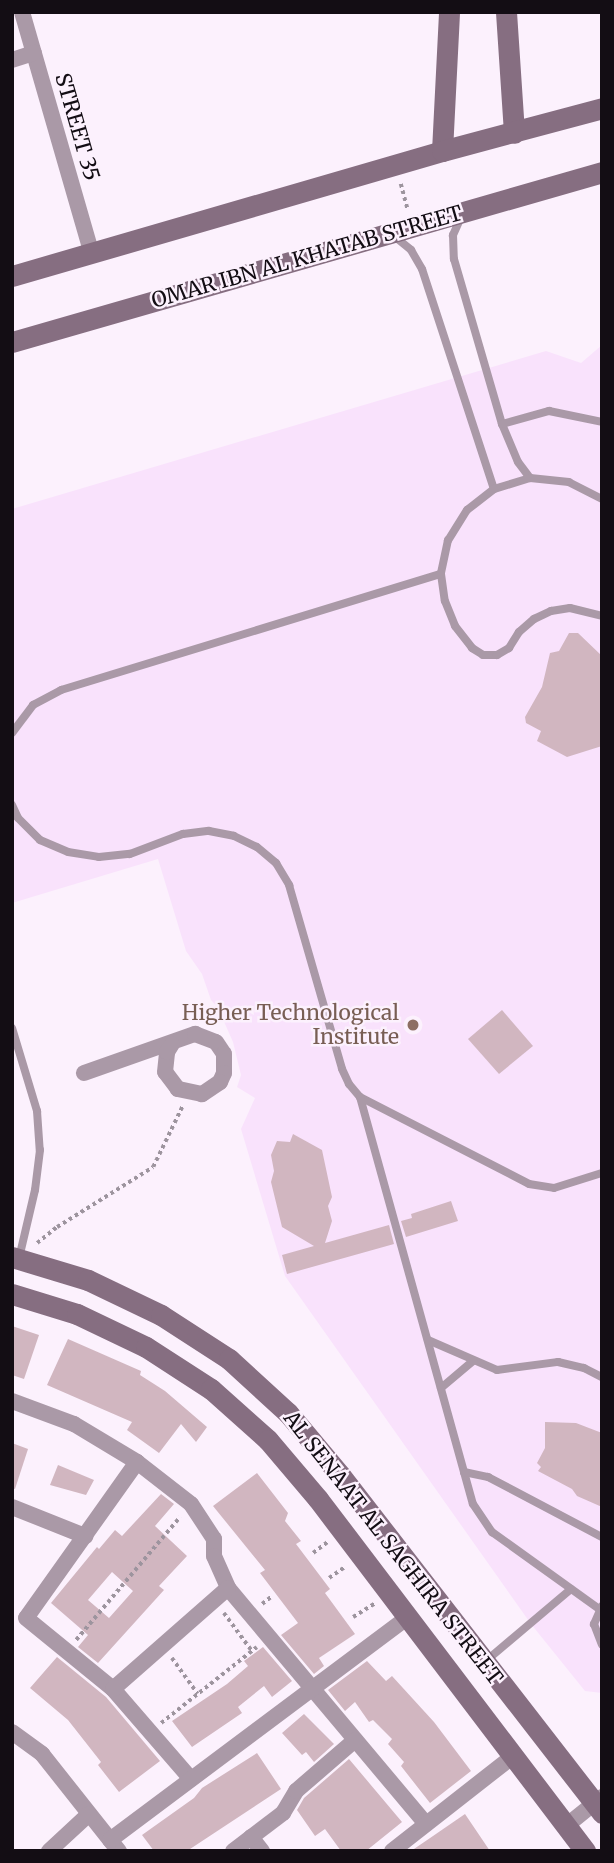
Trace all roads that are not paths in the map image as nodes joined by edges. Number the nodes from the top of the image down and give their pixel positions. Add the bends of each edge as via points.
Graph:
1 (22, 12) edge
2 (449, 12) edge
3 (506, 12) edge
4 (34, 54) junction
5 (12, 60) edge
6 (602, 108) edge
7 (514, 133) junction
8 (442, 151) junction
9 (602, 172) edge
10 (464, 212) junction
11 (392, 234) junction
12 (92, 254) junction
13 (12, 276) edge
14 (12, 342) edge
15 (602, 422) edge
16 (502, 424) junction
17 (530, 478) junction
18 (494, 489) junction
19 (602, 499) edge
20 (441, 574) junction
21 (602, 617) edge
22 (12, 733) edge
23 (12, 805) edge
24 (12, 1028) edge
25 (173, 1044) junction
26 (84, 1073) dead end
27 (360, 1097) junction
28 (602, 1173) edge
29 (15, 1257) edge
30 (12, 1294) edge
31 (428, 1340) junction
32 (473, 1361) junction
33 (602, 1377) edge
34 (441, 1388) junction
35 (12, 1401) edge
36 (137, 1462) junction
37 (464, 1472) junction
38 (12, 1507) edge
39 (85, 1536) junction
40 (602, 1537) edge
41 (228, 1588) junction
42 (571, 1589) junction
43 (600, 1608) edge
44 (408, 1616) junction
45 (602, 1645) edge
46 (485, 1662) junction
47 (113, 1689) junction
48 (312, 1689) junction
49 (12, 1732) edge
50 (355, 1740) junction
51 (513, 1756) junction
52 (191, 1779) junction
53 (599, 1804) edge
54 (89, 1814) junction
55 (426, 1824) junction
56 (566, 1826) junction
57 (251, 1837) junction
58 (114, 1845) edge
59 (49, 1851) edge
60 (233, 1851) edge
61 (262, 1851) edge
62 (392, 1851) edge
63 (585, 1851) edge

1 - 4 street, STREET 35
2 - 8 street
3 - 7 street
4 - 5 street
4 - 12 street, STREET 35
6 - 7 street
7 - 8 street
8 - 12 street
9 - 10 street, OMAR IBN AL KHATAB STREET
10 - 11 street, OMAR IBN AL KHATAB STREET
10 - 16 lane via 451,247
11 - 14 street, OMAR IBN AL KHATAB STREET
11 - 18 lane via 411,250 422,269
12 - 13 street
15 - 16 lane via 549,411
16 - 17 lane
17 - 18 lane
17 - 19 lane via 569,482
18 - 20 lane via 467,510 448,540
20 - 21 lane via 455,626 483,655 497,655 509,648 519,632 551,611 570,608
20 - 22 lane via 61,690 33,705
23 - 27 lane via 18,818 40,839 79,854 130,854 183,834 209,831 257,847 276,863 289,885 342,1069
24 - 29 lane via 37,1111 40,1150 35,1190
25 - 25 street via 195,1034 216,1042 224,1054 220,1082 202,1094 178,1089 166,1072 167,1052
25 - 26 street
27 - 28 lane via 529,1184 554,1188
27 - 31 lane
29 - 46 street, AL SENAAT AL SAGHIRA STREET via 88,1280 149,1309 229,1359 288,1413
30 - 44 street, AL SENAAT AL SAGHIRA STREET via 77,1314 146,1347 211,1389 268,1440
31 - 32 lane
31 - 34 lane
32 - 33 lane via 503,1370 558,1362 584,1367
32 - 34 lane
34 - 37 lane
35 - 36 street via 74,1424
36 - 39 street
36 - 41 street via 191,1504 211,1532 219,1573
37 - 40 lane via 488,1477
37 - 42 lane via 473,1504 485,1524
38 - 39 street
39 - 47 street via 26,1618
41 - 47 street
41 - 48 street
42 - 43 lane
42 - 46 lane
43 - 45 lane via 594,1624
44 - 48 street
44 - 51 street, AL SENAAT AL SAGHIRA STREET
46 - 53 street, AL SENAAT AL SAGHIRA STREET
47 - 52 street
48 - 50 street
48 - 52 street
49 - 54 street via 42,1754
50 - 55 street
50 - 57 street via 296,1791 283,1813
51 - 55 street
51 - 56 street, AL SENAAT AL SAGHIRA STREET
52 - 58 street
53 - 56 street
54 - 58 street
54 - 59 street
55 - 62 street
56 - 63 street, AL SENAAT AL SAGHIRA STREET
57 - 60 street
57 - 61 street

